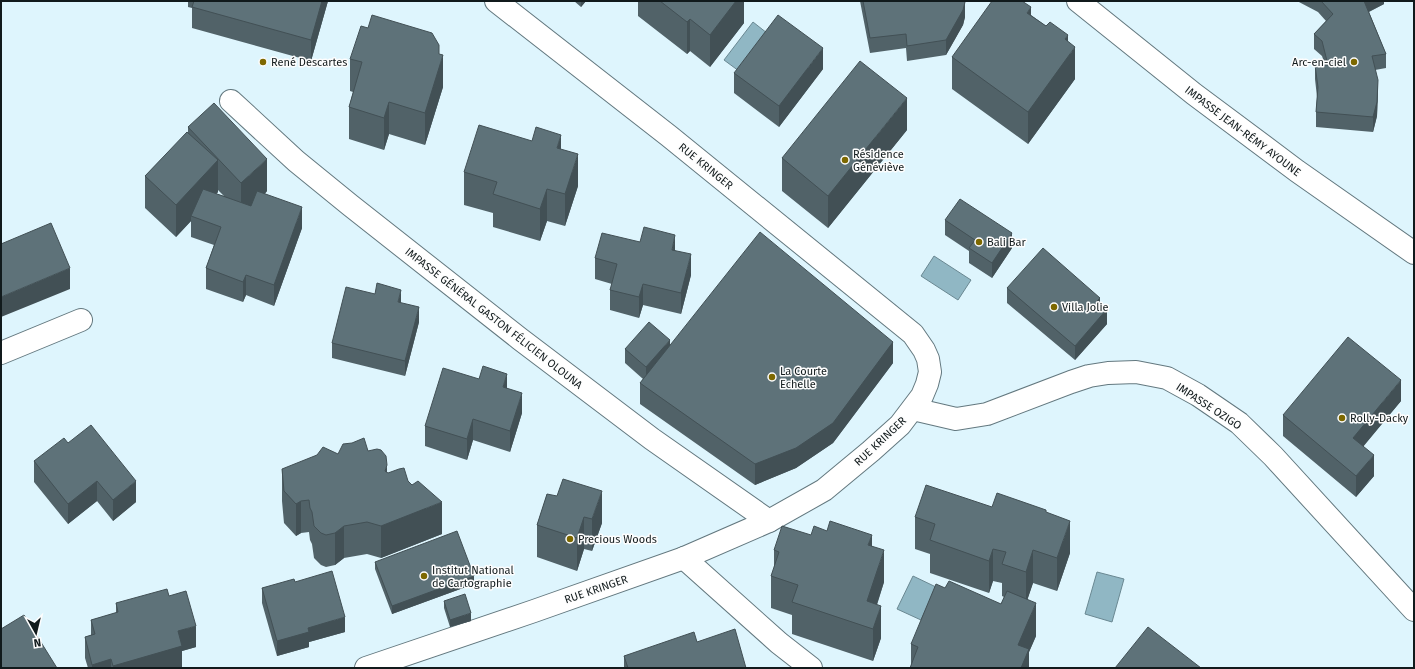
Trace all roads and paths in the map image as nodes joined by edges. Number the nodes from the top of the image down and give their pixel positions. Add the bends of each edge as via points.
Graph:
1 (496, 1) edge
2 (1078, 1) edge
3 (230, 101) dead end
4 (1414, 253) edge
5 (80, 320) dead end
6 (1, 353) edge
7 (913, 409) junction
8 (769, 520) junction
9 (684, 558) junction
10 (1414, 610) edge
11 (366, 668) edge
12 (811, 668) edge

1 - 7 street, RUE KRINGER via 669,136 913,334 924,350 930,372 922,396
2 - 4 street, IMPASSE JEAN-RÉMY AYOUNE via 1194,94 1297,171
3 - 8 street, IMPASSE GÉNÉRAL GASTON FÉLICIEN OLOUNA via 350,206 514,334 652,439
5 - 6 street
7 - 8 street, RUE KRINGER via 900,425 824,490
7 - 10 street, IMPASSE OZIGO via 956,420 987,414 1089,376 1136,372 1167,378 1239,423 1273,456
8 - 9 street, RUE KRINGER
9 - 11 street, RUE KRINGER
9 - 12 street via 779,643

